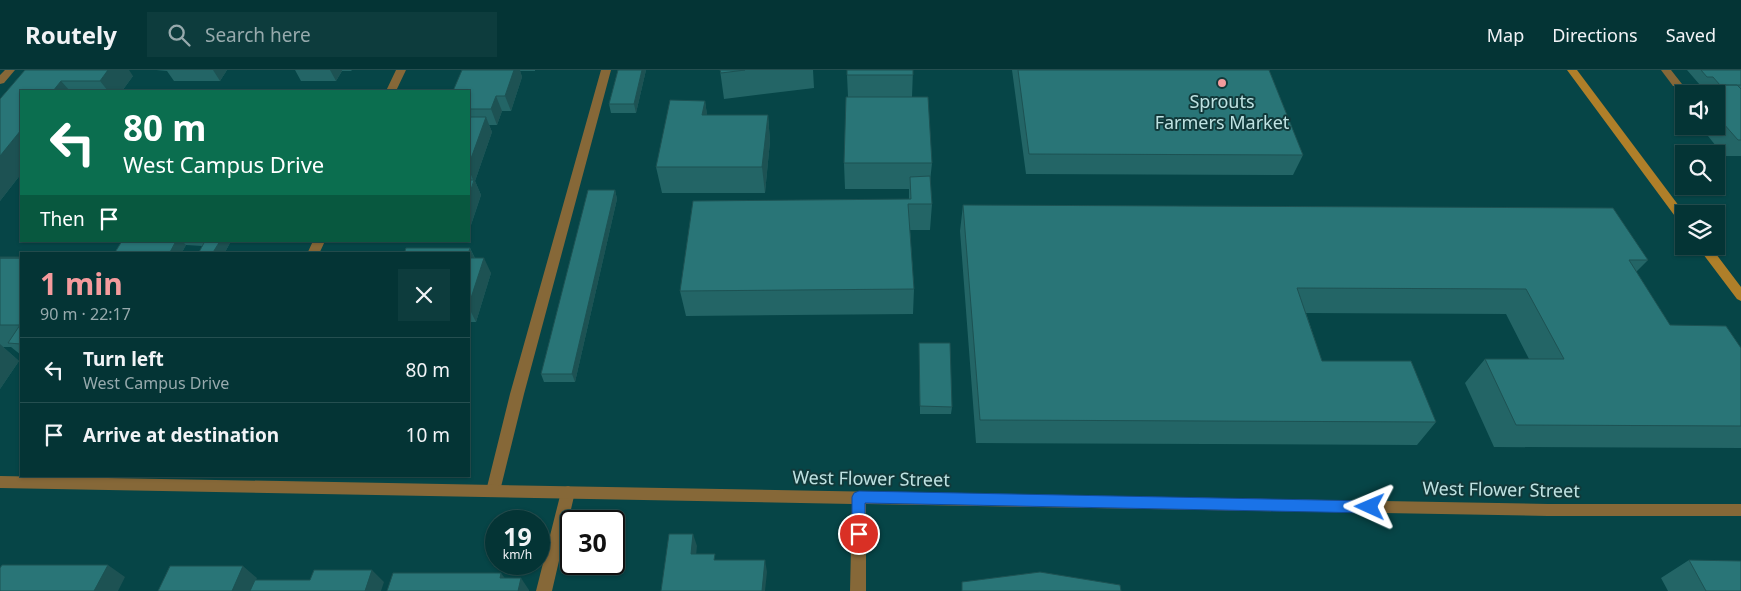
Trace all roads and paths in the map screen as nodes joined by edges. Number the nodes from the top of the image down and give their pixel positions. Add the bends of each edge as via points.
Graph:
1 (10, 70) edge
2 (401, 70) edge
3 (606, 70) edge
4 (1572, 70) edge
5 (1666, 70) edge
6 (0, 81) edge
7 (1677, 84) dead end
8 (391, 90) edge
9 (1675, 208) edge
10 (1710, 255) edge
11 (1741, 296) edge
12 (204, 481) edge
13 (0, 482) edge
14 (493, 491) junction
15 (568, 492) junction
16 (859, 497) junction
17 (1741, 510) edge
18 (544, 591) edge
19 (858, 591) edge

1 - 6 street
2 - 8 street
3 - 14 street
4 - 9 main road
5 - 7 street
10 - 11 main road
12 - 13 street, West Flower Street
12 - 14 street, West Flower Street
14 - 15 street, West Flower Street
15 - 16 street, West Flower Street
15 - 18 street
16 - 17 street, West Flower Street via 1548,510
16 - 19 street

